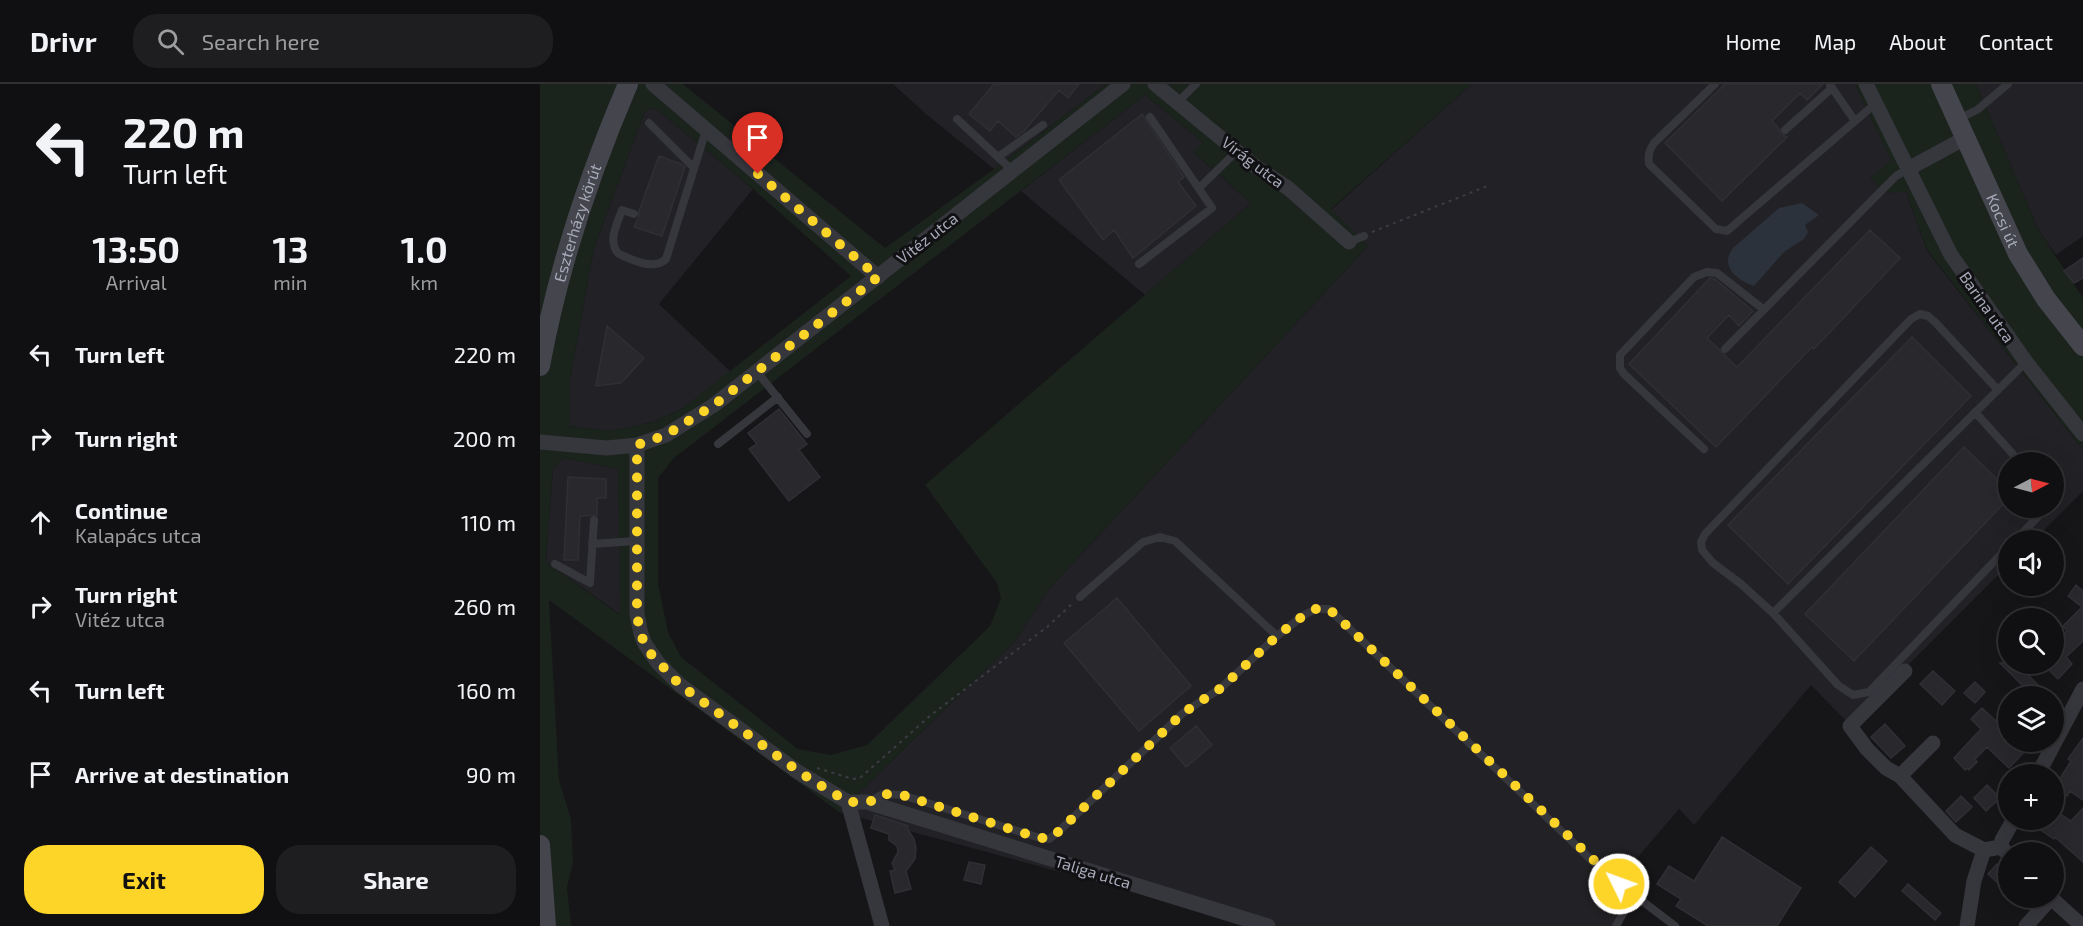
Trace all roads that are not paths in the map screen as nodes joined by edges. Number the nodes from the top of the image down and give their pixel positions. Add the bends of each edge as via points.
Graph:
1 (628, 84) edge
2 (653, 84) edge
3 (1124, 84) edge
4 (1155, 84) edge
5 (1196, 84) edge
6 (1714, 84) edge
7 (1866, 84) edge
8 (1941, 84) edge
9 (2008, 84) edge
10 (1831, 86) edge
11 (1177, 102) junction
12 (1875, 104) junction
13 (1150, 117) dead end
14 (957, 119) dead end
15 (1855, 121) junction
16 (649, 123) dead end
17 (1043, 125) dead end
18 (1961, 129) junction
19 (706, 130) junction
20 (1785, 130) dead end
21 (1237, 152) junction
22 (998, 157) junction
23 (694, 168) junction
24 (1908, 169) junction
25 (1013, 171) junction
26 (1199, 188) junction
27 (634, 214) dead end
28 (1364, 236) road end
29 (1349, 242) joint
30 (1139, 264) dead end
31 (878, 277) junction
32 (1763, 309) junction
33 (2083, 346) edge
34 (1725, 349) dead end
35 (2026, 362) junction
36 (540, 366) edge
37 (757, 372) junction
38 (1998, 390) junction
39 (778, 397) junction
40 (1975, 412) junction
41 (807, 434) dead end
42 (2083, 434) edge
43 (540, 442) edge
44 (718, 444) dead end
45 (637, 445) junction
46 (1704, 449) dead end
47 (2011, 452) edge
48 (2037, 518) edge
49 (594, 520) dead end
50 (2025, 530) edge
51 (636, 541) junction
52 (592, 544) junction
53 (1998, 557) edge
54 (555, 564) dead end
55 (1080, 597) road end
56 (1773, 613) junction
57 (1277, 636) junction
58 (1905, 671) dead end
59 (2083, 689) edge
60 (1933, 743) dead end
61 (2043, 764) edge
62 (1900, 776) junction
63 (848, 802) junction
64 (867, 802) junction
65 (540, 845) edge
66 (1984, 850) junction
67 (1998, 851) edge
68 (1633, 896) junction
69 (2042, 908) edge
70 (2063, 908) edge
71 (546, 926) edge
72 (882, 926) edge
73 (1268, 926) edge
74 (1616, 926) edge
75 (1675, 926) edge
76 (1967, 926) edge
77 (2026, 926) edge
78 (2082, 926) edge

1 - 36 street, Eszterházy körút via 574,228
2 - 19 street
3 - 25 street, Vitéz utca
4 - 11 street, Virág utca
5 - 11 lane
6 - 15 lane via 1654,143 1648,158 1649,164 1721,231 1727,231
7 - 12 street, Barina utca
8 - 18 street, Kocsi út
9 - 18 lane
10 - 15 lane
10 - 20 lane
11 - 21 street, Virág utca
12 - 15 lane
12 - 24 street, Barina utca
13 - 26 lane
14 - 22 lane
16 - 23 lane
17 - 22 lane
18 - 24 street
18 - 33 street, Kocsi út via 2031,277
19 - 23 lane
19 - 31 street
21 - 26 lane
21 - 29 street, Virág utca via 1288,188
22 - 25 lane
23 - 27 lane via 662,263 646,264 616,251 613,239 622,210
24 - 32 lane via 1896,176
24 - 35 street, Barina utca via 1951,255
25 - 31 street, Vitéz utca
26 - 30 lane via 1212,208
28 - 29 lane
31 - 37 street, Vitéz utca
32 - 34 lane
32 - 46 lane via 1717,273 1701,273 1620,355 1624,374
35 - 38 lane
35 - 42 street, Barina utca
37 - 39 lane
37 - 45 street, Vitéz utca via 695,419
38 - 40 lane
38 - 56 lane via 1928,316 1920,314 1911,319 1701,542 1702,550 1713,563
39 - 41 lane
39 - 44 lane
40 - 47 lane
40 - 56 lane
43 - 45 street, Vitéz utca via 587,447
45 - 51 street
48 - 50 lane
49 - 52 lane
51 - 52 lane
51 - 63 street via 637,614 640,634 651,654 680,685 798,771
52 - 54 lane via 590,583
53 - 56 lane via 1869,692 1860,695 1838,685
55 - 57 lane via 1143,542 1160,537 1175,541
57 - 64 lane via 1221,688 1183,713 1049,839 902,795 883,794
57 - 68 lane via 1304,615 1316,609 1329,609
58 - 62 street via 1850,726 1886,768
59 - 61 street
60 - 62 street
62 - 66 street via 1950,831
63 - 64 street, Taliga utca
63 - 72 street
64 - 73 street, Taliga utca
65 - 71 street
66 - 67 street
66 - 76 street
68 - 74 lane
68 - 75 lane
69 - 77 street
70 - 78 street

